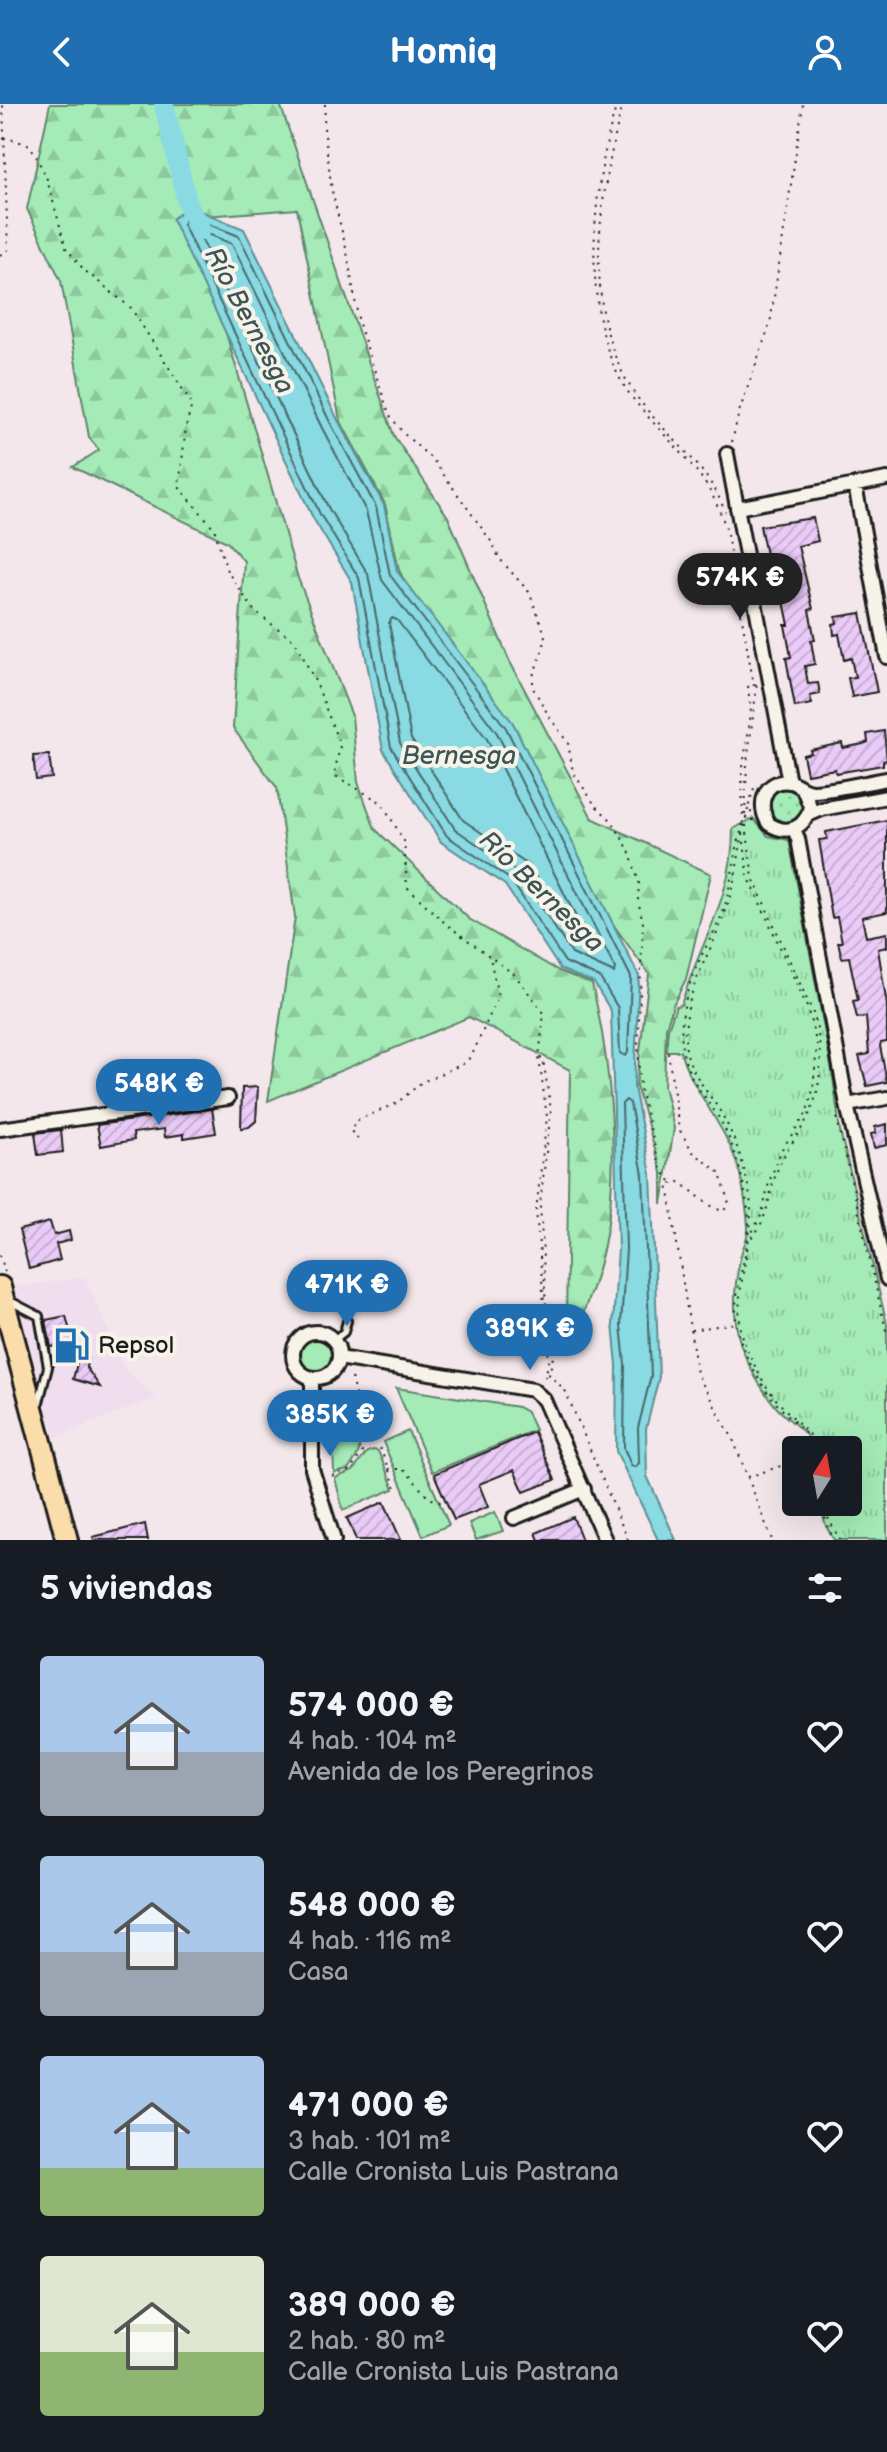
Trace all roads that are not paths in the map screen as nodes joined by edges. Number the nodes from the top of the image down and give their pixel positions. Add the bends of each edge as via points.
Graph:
1 (727, 454) road end
2 (887, 479) edge
3 (855, 485) junction
4 (737, 508) junction
5 (887, 657) edge
6 (887, 779) edge
7 (789, 782) junction
8 (803, 789) junction
9 (887, 797) edge
10 (808, 815) junction
11 (794, 829) junction
12 (228, 1098) dead end
13 (887, 1098) edge
14 (847, 1105) junction
15 (0, 1129) edge
16 (887, 1279) edge
17 (1, 1293) edge
18 (347, 1321) dead end
19 (334, 1340) junction
20 (339, 1358) junction
21 (312, 1378) junction
22 (35, 1417) junction
23 (584, 1489) junction
24 (514, 1518) dead end
25 (67, 1540) edge
26 (334, 1540) edge
27 (605, 1540) edge

1 - 4 street
2 - 3 street
3 - 4 street
3 - 5 street
4 - 7 street
6 - 8 street
7 - 8 street
7 - 11 street via 772,785 761,808 776,829
8 - 10 street
9 - 10 street
10 - 11 street
11 - 14 street
12 - 15 street
13 - 14 street
14 - 16 street
17 - 22 main road
17 - 22 lane via 39,1316 48,1367
18 - 19 lane
19 - 20 street
19 - 21 street via 320,1332 298,1339 294,1362
20 - 21 street via 330,1374
20 - 23 street via 533,1390 544,1400
21 - 26 street via 312,1469
22 - 25 main road
23 - 24 street
23 - 27 street

